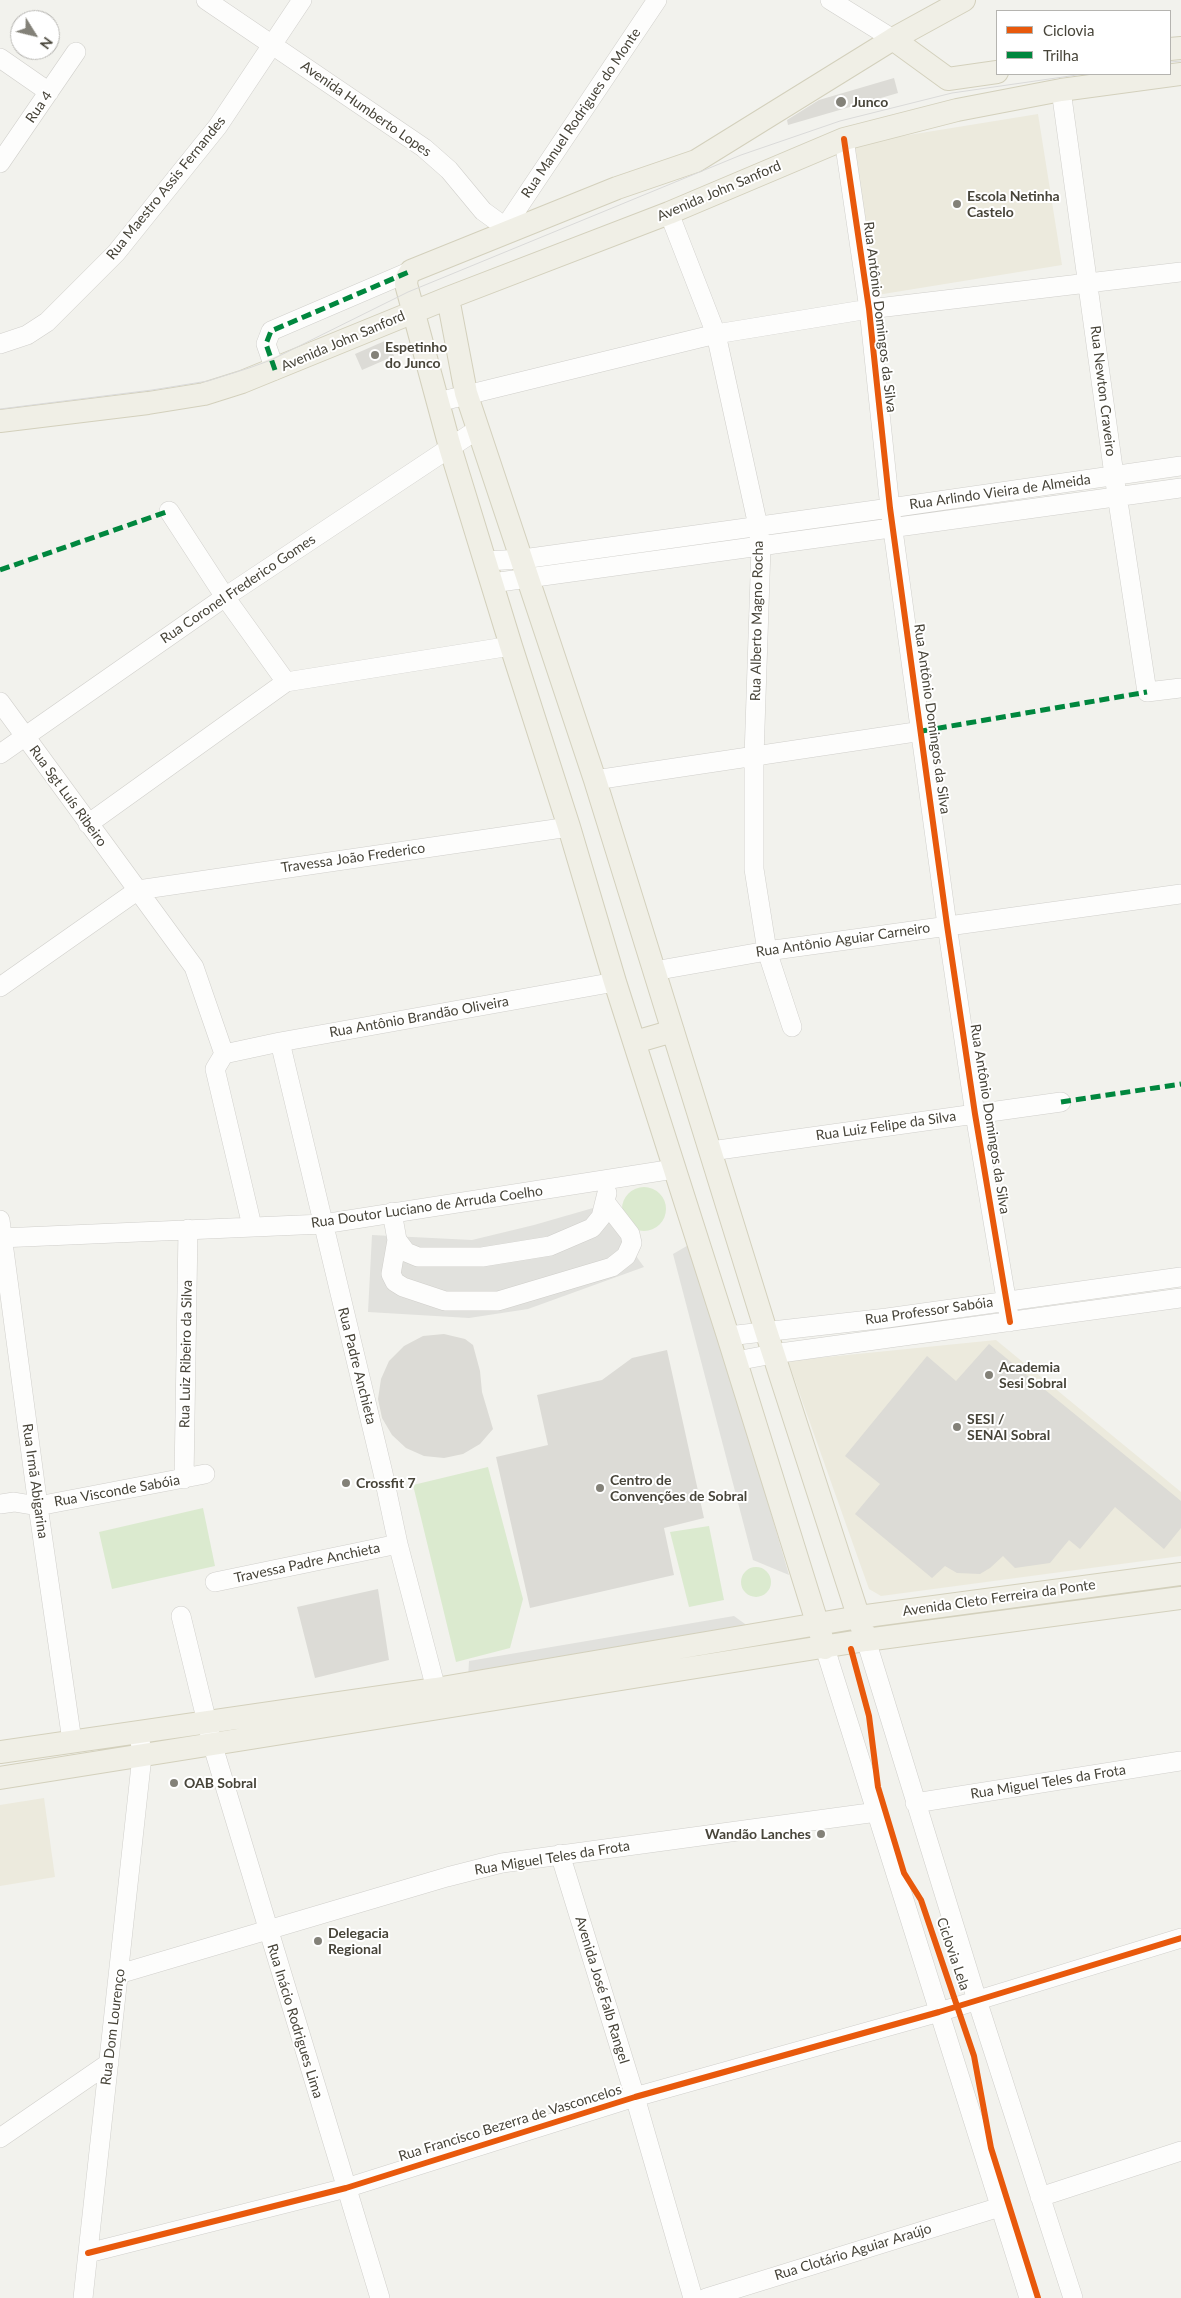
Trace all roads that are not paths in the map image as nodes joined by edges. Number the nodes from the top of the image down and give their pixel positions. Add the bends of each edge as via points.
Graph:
1 (206, 0) edge
2 (302, 0) edge
3 (657, 0) edge
4 (830, 0) edge
5 (964, 0) edge
6 (893, 40) junction
7 (273, 44) junction
8 (76, 52) dead end
9 (0, 58) edge
10 (996, 72) edge
11 (1181, 74) edge
12 (948, 79) junction
13 (1061, 90) junction
14 (49, 92) junction
15 (957, 110) junction
16 (844, 140) junction
17 (0, 163) edge
18 (669, 213) junction
19 (503, 231) junction
20 (411, 270) junction
21 (1181, 272) edge
22 (1089, 284) junction
23 (448, 298) junction
24 (869, 309) junction
25 (413, 312) junction
26 (716, 334) junction
27 (0, 344) edge
28 (275, 370) junction
29 (466, 393) junction
30 (438, 402) junction
31 (0, 421) edge
32 (478, 429) junction
33 (450, 447) junction
34 (1181, 466) edge
35 (1114, 475) junction
36 (1181, 488) edge
37 (1118, 498) junction
38 (890, 508) junction
39 (169, 511) dead end
40 (758, 526) junction
41 (893, 528) junction
42 (761, 547) junction
43 (485, 561) junction
44 (526, 569) junction
45 (492, 584) junction
46 (225, 597) junction
47 (511, 646) junction
48 (286, 682) junction
49 (1181, 688) edge
50 (0, 702) edge
51 (922, 731) junction
52 (24, 736) junction
53 (0, 754) edge
54 (754, 757) junction
55 (595, 780) junction
56 (88, 824) junction
57 (569, 827) junction
58 (138, 890) junction
59 (1181, 894) edge
60 (947, 925) junction
61 (767, 951) junction
62 (654, 971) junction
63 (615, 982) junction
64 (0, 987) edge
65 (792, 1028) dead end
66 (673, 1031) junction
67 (280, 1042) junction
68 (635, 1042) junction
69 (224, 1054) junction
70 (1061, 1102) dead end
71 (975, 1114) junction
72 (711, 1151) junction
73 (674, 1169) junction
74 (609, 1180) junction
75 (606, 1202) junction
76 (392, 1212) junction
77 (323, 1224) junction
78 (252, 1226) junction
79 (188, 1229) junction
80 (1, 1232) edge
81 (397, 1240) junction
82 (1181, 1277) edge
83 (1148, 1282) junction
84 (1181, 1298) edge
85 (1007, 1300) junction
86 (1150, 1303) junction
87 (1010, 1322) junction
88 (766, 1331) junction
89 (728, 1336) junction
90 (773, 1354) junction
91 (736, 1361) junction
92 (204, 1474) dead end
93 (184, 1479) junction
94 (0, 1504) edge
95 (38, 1506) junction
96 (398, 1544) junction
97 (1181, 1574) edge
98 (215, 1582) dead end
99 (1181, 1598) edge
100 (182, 1616) dead end
101 (859, 1617) junction
102 (818, 1625) junction
103 (866, 1640) junction
104 (825, 1648) junction
105 (436, 1689) junction
106 (139, 1732) junction
107 (209, 1733) junction
108 (72, 1741) junction
109 (0, 1752) edge
110 (142, 1756) junction
111 (1181, 1761) edge
112 (0, 1778) edge
113 (915, 1803) junction
114 (877, 1812) junction
115 (560, 1854) junction
116 (268, 1931) junction
117 (1181, 1938) edge
118 (119, 1974) junction
119 (977, 2000) junction
120 (939, 2012) junction
121 (109, 2063) junction
122 (635, 2097) junction
123 (0, 2138) edge
124 (1181, 2150) edge
125 (346, 2188) junction
126 (1040, 2197) junction
127 (1000, 2207) junction
128 (88, 2253) junction
129 (83, 2298) edge
130 (380, 2298) edge
131 (693, 2298) edge
132 (706, 2298) edge
133 (1029, 2298) edge
134 (1073, 2298) edge

1 - 7 street, Avenida Humberto Lopes
2 - 7 street, Rua Maestro Assis Fernandes
3 - 19 street, Rua Manuel Rodrigues do Monte
4 - 6 street
5 - 6 main road, Avenida John Sanford
6 - 12 main road
6 - 19 main road, Avenida John Sanford via 696,161
7 - 19 street, Avenida Humberto Lopes via 424,148 449,170
7 - 27 street, Rua Maestro Assis Fernandes via 218,126 116,253 47,322 27,335
8 - 14 street, Rua 4
9 - 14 street
10 - 12 main road
11 - 13 main road, Avenida John Sanford
12 - 15 main road
13 - 15 main road, Avenida John Sanford
13 - 22 street, Rua Newton Craveiro
14 - 17 street, Rua 4
15 - 16 main road, Avenida John Sanford
16 - 18 main road, Avenida John Sanford
16 - 24 street, Rua Antônio Domingos da Silva
18 - 23 main road, Avenida John Sanford
18 - 26 street, Rua Alberto Magno Rocha
19 - 20 main road, Avenida John Sanford
20 - 25 main road via 406,284
20 - 28 street, Avenida John Sanford via 271,331 266,344
21 - 22 street
22 - 24 street
22 - 35 street, Rua Newton Craveiro
23 - 25 main road, Avenida John Sanford
23 - 29 main road
24 - 26 street
24 - 38 street, Rua Antônio Domingos da Silva
25 - 28 main road, Avenida John Sanford
25 - 30 main road
26 - 29 street
26 - 40 street, Rua Alberto Magno Rocha
28 - 31 main road, Avenida John Sanford via 204,394
29 - 30 street
29 - 32 main road
30 - 33 main road
32 - 33 street, Rua Coronel Frederico Gomes
32 - 44 main road
33 - 43 main road
33 - 46 street, Rua Coronel Frederico Gomes
34 - 35 street, Rua Arlindo Vieira de Almeida
35 - 37 street, Rua Newton Craveiro
35 - 38 street, Rua Arlindo Vieira de Almeida
36 - 37 street, Rua Arlindo Vieira de Almeida
37 - 41 street, Rua Arlindo Vieira de Almeida
37 - 49 street, Rua Newton Craveiro via 1147,692
38 - 40 street, Rua Arlindo Vieira de Almeida
38 - 41 street, Rua Antônio Domingos da Silva
39 - 46 street
40 - 42 street, Rua Alberto Magno Rocha
40 - 44 street, Rua Arlindo Vieira de Almeida
41 - 42 street, Rua Arlindo Vieira de Almeida
41 - 51 street, Rua Antônio Domingos da Silva
42 - 44 street, Rua Arlindo Vieira de Almeida
42 - 54 street, Rua Alberto Magno Rocha
43 - 44 street
43 - 45 main road
44 - 45 street
44 - 55 main road
45 - 47 main road
46 - 48 street
46 - 52 street, Rua Coronel Frederico Gomes
47 - 48 street
47 - 57 main road
48 - 56 street
50 - 52 street, Rua Sgt Luís Ribeiro
51 - 54 street
51 - 60 street, Rua Antônio Domingos da Silva
52 - 53 street, Rua Coronel Frederico Gomes
52 - 56 street, Rua Sgt Luís Ribeiro
54 - 55 street
54 - 61 street, Rua Alberto Magno Rocha via 754,869
55 - 62 main road
56 - 58 street, Rua Sgt Luís Ribeiro
57 - 58 street, Travessa João Frederico
57 - 63 main road
58 - 64 street
58 - 69 street, Rua Sgt Luís Ribeiro via 194,967
59 - 60 street, Rua Antônio Aguiar Carneiro
60 - 61 street, Rua Antônio Aguiar Carneiro
60 - 71 street, Rua Antônio Domingos da Silva
61 - 62 street, Rua Antônio Aguiar Carneiro
61 - 65 street, Rua Alberto Magno Rocha
62 - 66 main road
63 - 67 street, Rua Antônio Brandão Oliveira
63 - 68 main road
66 - 68 main road
66 - 72 main road
67 - 69 street, Rua Antônio Brandão Oliveira
67 - 77 street, Rua Padre Anchieta
68 - 73 main road
69 - 78 street via 215,1069
70 - 71 street, Rua Luiz Felipe da Silva
71 - 72 street, Rua Luiz Felipe da Silva
71 - 85 street, Rua Antônio Domingos da Silva
72 - 88 main road
73 - 74 street, Rua Doutor Luciano de Arruda Coelho
73 - 89 main road
74 - 75 street
74 - 76 street, Rua Doutor Luciano de Arruda Coelho
75 - 81 street via 601,1217 592,1228 550,1246 482,1257 418,1257 406,1252
75 - 81 street via 630,1234 632,1244 626,1256 612,1267 498,1302 445,1301 395,1282 391,1274
76 - 77 street, Rua Doutor Luciano de Arruda Coelho
76 - 81 street
77 - 78 street, Rua Doutor Luciano de Arruda Coelho
77 - 96 street, Rua Padre Anchieta
78 - 79 street, Rua Doutor Luciano de Arruda Coelho
79 - 80 street, Rua Doutor Luciano de Arruda Coelho
79 - 93 street, Rua Luiz Ribeiro da Silva
80 - 95 street, Rua Irmã Abigarina
82 - 83 street, Rua Professor Sabóia
83 - 85 street, Rua Professor Sabóia
83 - 86 street
84 - 86 street, Rua Professor Sabóia
85 - 87 street, Rua Antônio Domingos da Silva
85 - 88 street, Rua Professor Sabóia via 887,1318
86 - 87 street, Rua Professor Sabóia
87 - 90 street, Rua Professor Sabóia
88 - 89 street, Rua Professor Sabóia
88 - 90 main road
89 - 91 main road
90 - 91 street, Rua Professor Sabóia
90 - 101 main road
91 - 102 main road
92 - 93 street, Rua Visconde Sabóia
93 - 95 street, Rua Visconde Sabóia
94 - 95 street, Rua Visconde Sabóia via 14,1502
95 - 108 street, Rua Irmã Abigarina
96 - 98 street, Travessa Padre Anchieta
96 - 105 street, Rua Padre Anchieta
97 - 101 main road, Avenida Cleto Ferreira da Ponte
99 - 103 main road, Avenida Cleto Ferreira da Ponte
100 - 107 street, Rua Inácio Rodrigues Lima
101 - 102 main road, Avenida Cleto Ferreira da Ponte
101 - 103 main road
102 - 104 main road
102 - 105 main road, Avenida Cleto Ferreira da Ponte
103 - 104 main road, Avenida Cleto Ferreira da Ponte
103 - 113 street
104 - 107 main road, Avenida Cleto Ferreira da Ponte
104 - 114 street
105 - 107 main road, Avenida Cleto Ferreira da Ponte
106 - 107 main road
106 - 108 main road
106 - 110 street, Rua Dom Lourenço
107 - 110 main road
107 - 116 street, Rua Inácio Rodrigues Lima
108 - 109 main road
110 - 112 main road
110 - 118 street, Rua Dom Lourenço
111 - 113 street, Rua Miguel Teles da Frota
113 - 119 street
114 - 115 street, Rua Miguel Teles da Frota
114 - 120 street
115 - 116 street, Rua Miguel Teles da Frota via 447,1877
115 - 122 street, Avenida José Falb Rangel
116 - 118 street, Rua Miguel Teles da Frota
116 - 125 street, Rua Inácio Rodrigues Lima
117 - 119 street
118 - 121 street, Rua Dom Lourenço
119 - 120 street, Rua Francisco Bezerra de Vasconcelos
119 - 126 street
120 - 122 street, Rua Francisco Bezerra de Vasconcelos
120 - 127 street
121 - 123 street
121 - 128 street, Rua Dom Lourenço
122 - 125 street, Rua Francisco Bezerra de Vasconcelos
122 - 131 street, Avenida José Falb Rangel
124 - 126 street
125 - 128 street, Rua Francisco Bezerra de Vasconcelos
125 - 130 street, Rua Inácio Rodrigues Lima
126 - 134 street
127 - 132 street, Rua Clotário Aguiar Araújo
127 - 133 street
128 - 129 street, Rua Dom Lourenço

